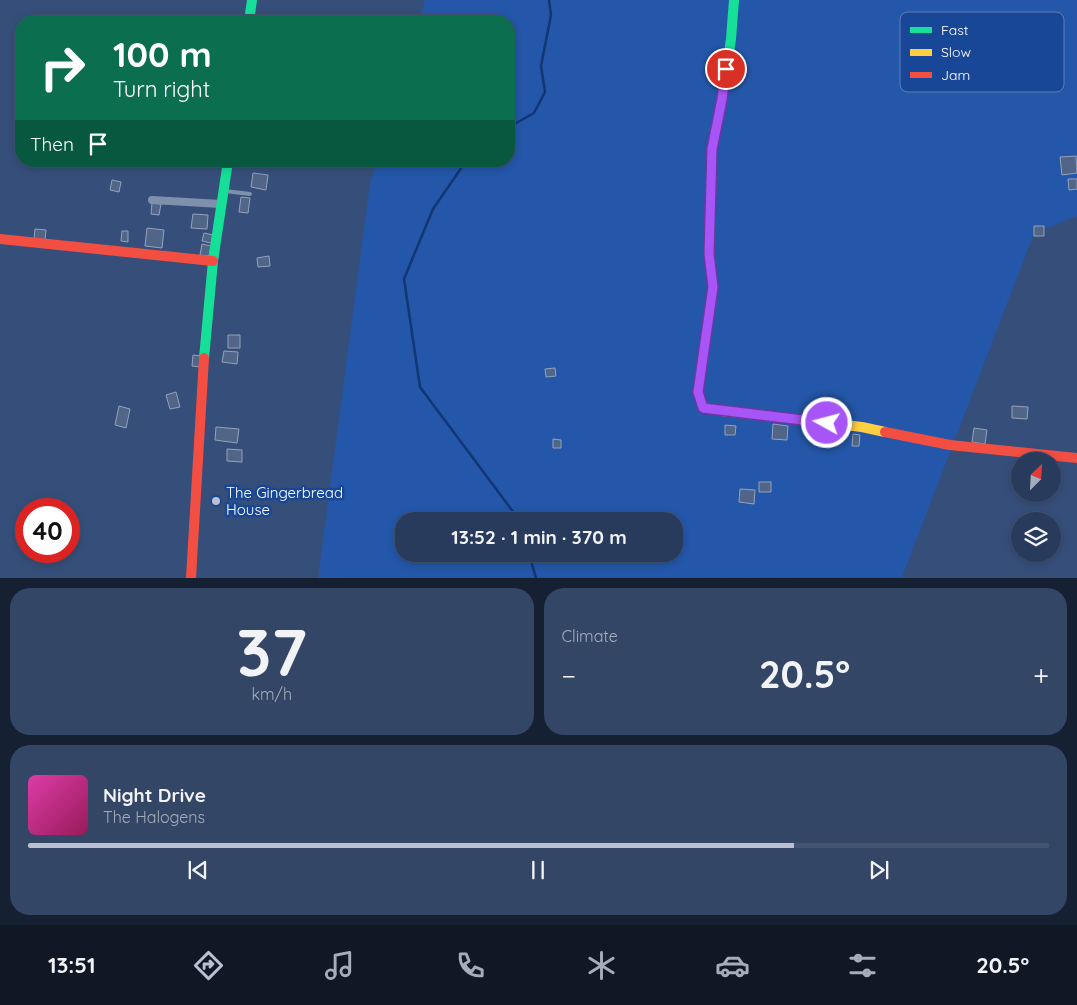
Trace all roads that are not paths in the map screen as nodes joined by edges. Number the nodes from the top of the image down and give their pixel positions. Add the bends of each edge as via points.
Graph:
1 (252, 0) edge
2 (734, 0) edge
3 (249, 15) edge
4 (227, 167) edge
5 (224, 190) junction
6 (250, 194) dead end
7 (152, 200) dead end
8 (221, 204) junction
9 (0, 239) edge
10 (212, 261) junction
11 (1077, 458) edge
12 (191, 578) edge

1 - 3 street
2 - 11 street via 731,39 712,149 709,254 713,287 698,392 703,408 862,427 950,445
4 - 5 street
5 - 6 lane
5 - 8 street
7 - 8 street
8 - 10 street
9 - 10 street
10 - 12 street

